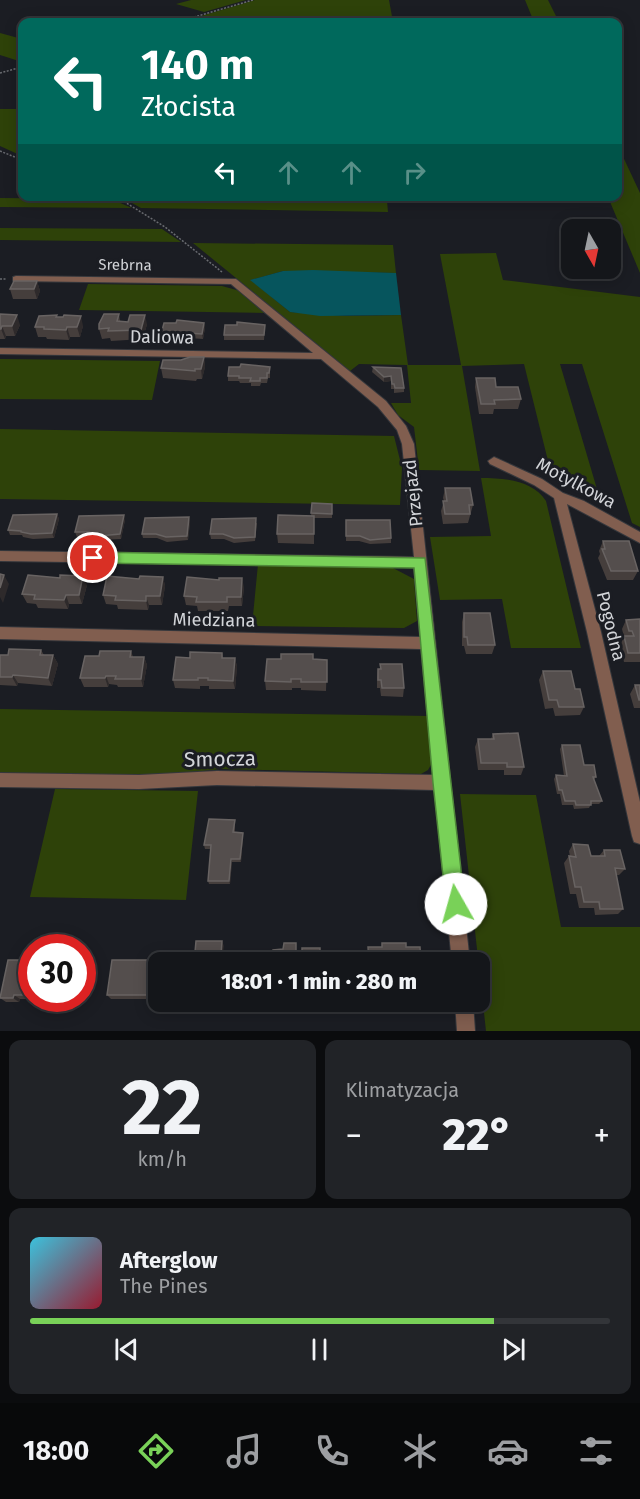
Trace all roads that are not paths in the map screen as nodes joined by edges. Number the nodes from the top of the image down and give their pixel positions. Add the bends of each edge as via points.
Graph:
1 (16, 279) edge
2 (233, 281) joint
3 (0, 351) edge
4 (323, 356) junction
5 (494, 461) dead end
6 (559, 496) junction
7 (640, 538) edge
8 (0, 556) edge
9 (420, 562) junction
10 (0, 633) edge
11 (427, 643) junction
12 (0, 780) edge
13 (441, 783) junction
14 (640, 837) edge
15 (460, 952) edge
16 (465, 1012) edge
17 (466, 1031) edge

1 - 2 street, Srebrna
2 - 4 street, Przejazd
3 - 4 street, Daliowa
4 - 9 street, Przejazd via 382,404 402,429 408,444
5 - 6 street, Motylkowa
6 - 7 street, Motylkowa
6 - 14 street, Pogodna
8 - 9 street
9 - 11 street, Przejazd
10 - 11 street, Miedziana
11 - 13 street, Przejazd
12 - 13 street, Smocza via 139,782 217,778
13 - 15 street, Przejazd
16 - 17 street

